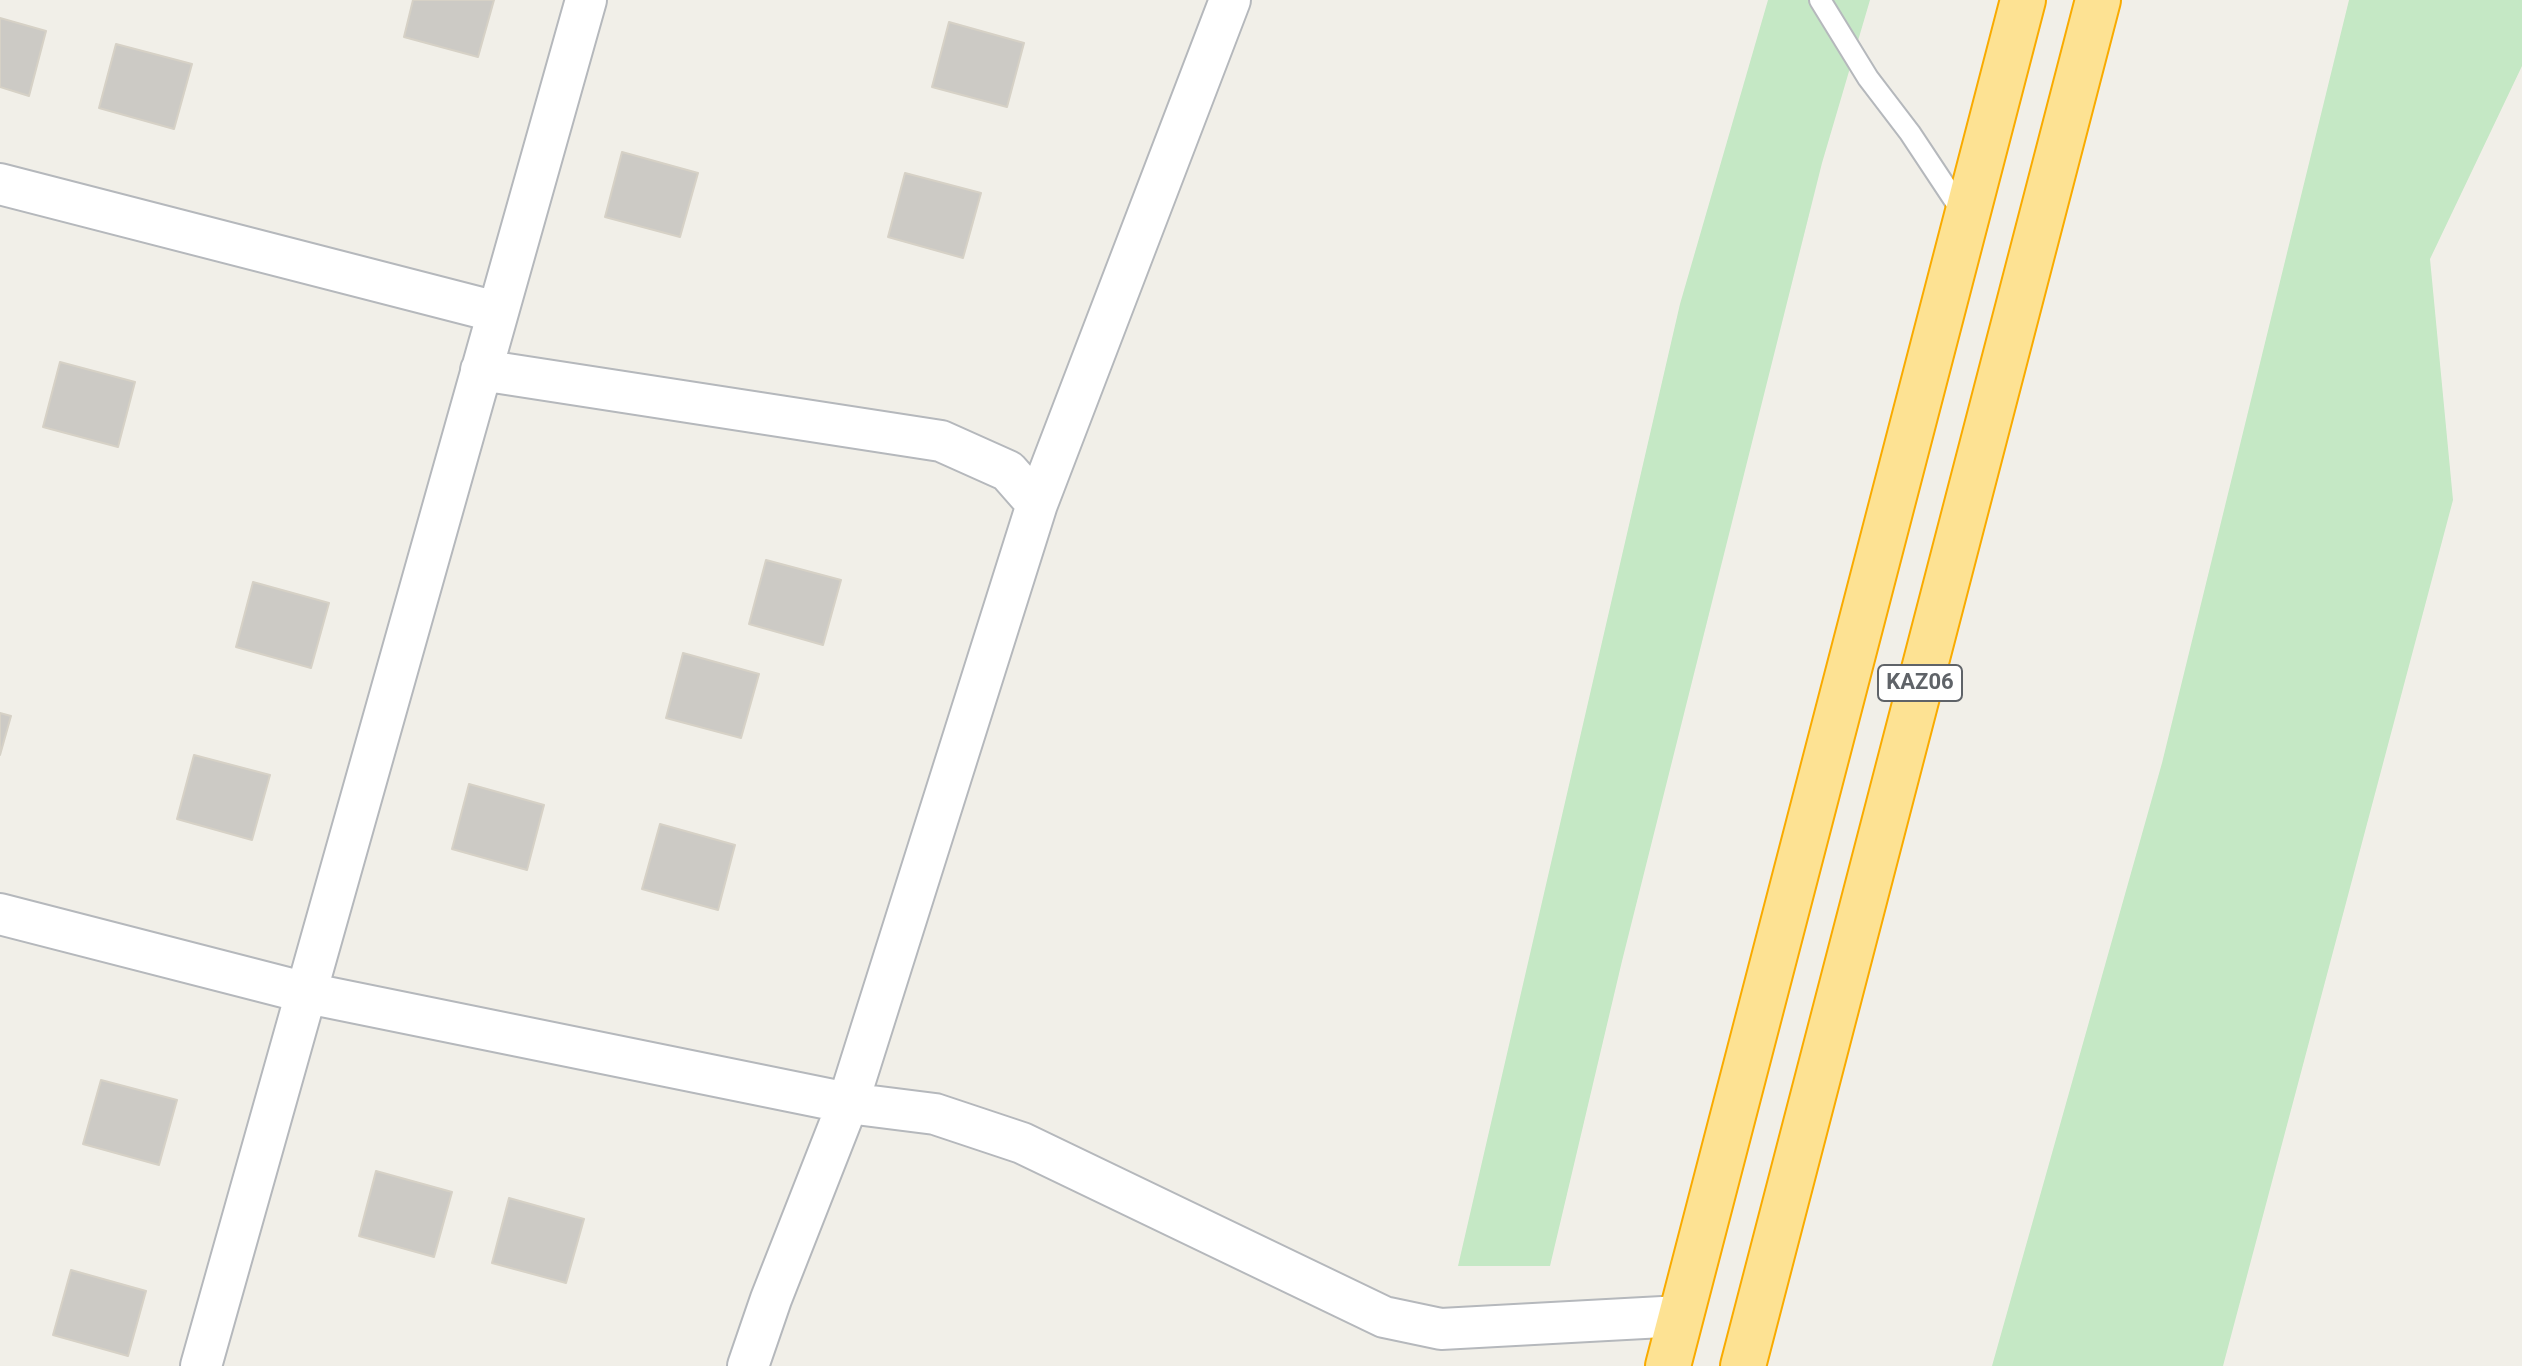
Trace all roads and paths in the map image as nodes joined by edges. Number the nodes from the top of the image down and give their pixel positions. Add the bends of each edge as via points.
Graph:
1 (586, 0) edge
2 (1230, 0) edge
3 (1820, 0) edge
4 (2023, 0) edge
5 (2098, 0) edge
6 (0, 184) edge
7 (1967, 218) junction
8 (497, 312) junction
9 (481, 370) junction
10 (1037, 504) junction
11 (0, 914) edge
12 (307, 993) junction
13 (848, 1103) junction
14 (1681, 1316) junction
15 (201, 1366) edge
16 (748, 1366) edge
17 (1668, 1366) edge
18 (1743, 1366) edge

1 - 8 street
2 - 10 street
3 - 7 lane
4 - 7 highway, KАZ06
5 - 18 highway, KАZ06
6 - 8 street
7 - 14 highway, KАZ06
8 - 9 street
9 - 10 street via 941,441 1008,471
9 - 12 street
10 - 13 street
11 - 12 street
12 - 13 street
12 - 15 street
13 - 14 street via 935,1114 1022,1143 1384,1317 1441,1329
13 - 16 street
14 - 17 highway, KАZ06

